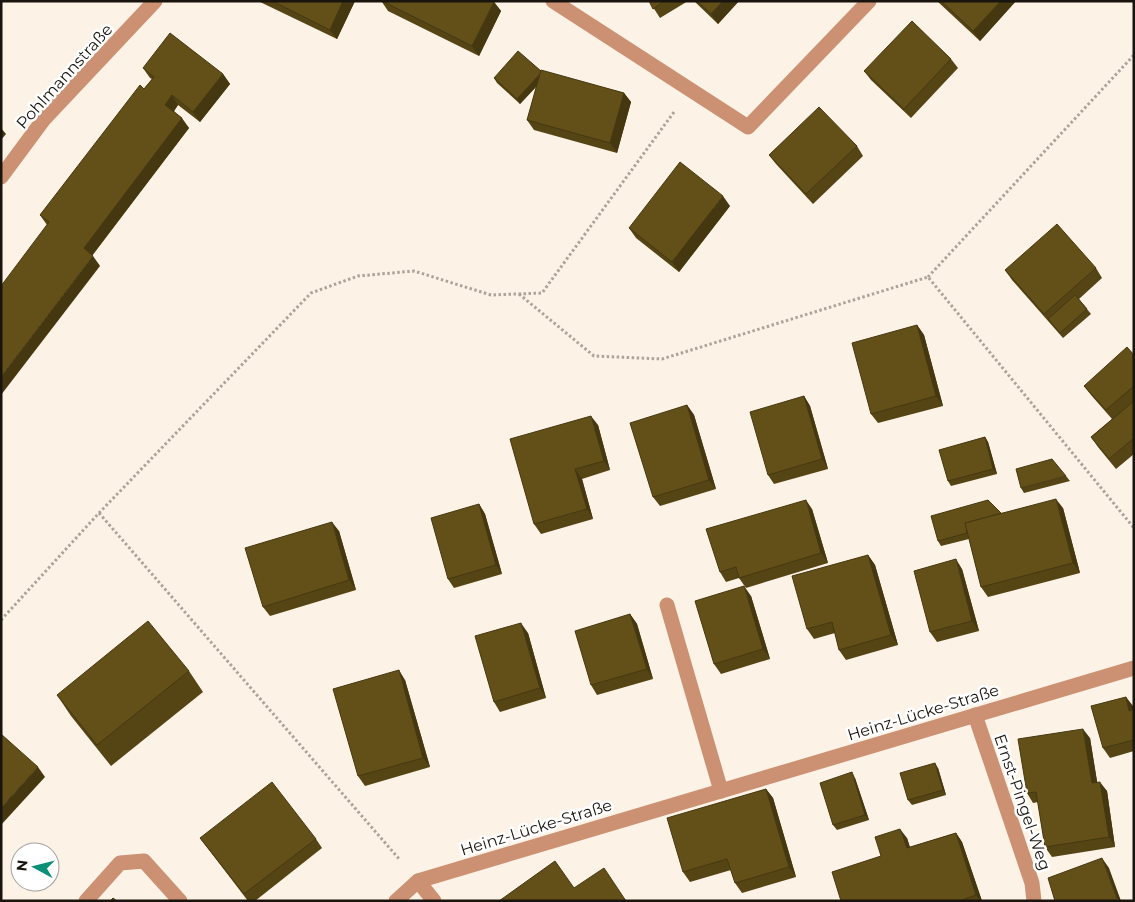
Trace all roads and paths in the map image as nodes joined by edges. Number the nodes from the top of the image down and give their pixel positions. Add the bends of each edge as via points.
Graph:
1 (156, 1) edge
2 (553, 1) edge
3 (869, 1) edge
4 (1134, 55) edge
5 (690, 90) junction
6 (1, 177) edge
7 (928, 278) junction
8 (519, 294) junction
9 (100, 513) junction
10 (1134, 528) edge
11 (667, 605) dead end
12 (1, 620) edge
13 (1134, 668) edge
14 (975, 715) junction
15 (721, 790) junction
16 (418, 881) junction
17 (86, 901) edge
18 (180, 901) edge
19 (396, 901) edge
20 (434, 901) edge
21 (1034, 901) edge

1 - 6 street, Pohlmannstraße via 44,119
2 - 5 street
3 - 5 street via 748,127
4 - 7 path
5 - 8 path via 542,292
7 - 8 path via 662,359 594,356
7 - 10 path
8 - 9 path via 490,295 414,270 358,276 312,293
9 - 12 path
9 - 16 path
11 - 15 street
13 - 14 street, Heinz-Lücke-Straße
14 - 15 street, Heinz-Lücke-Straße
14 - 21 street, Ernst-Pingel-Weg via 1032,883
15 - 16 street, Heinz-Lücke-Straße
16 - 19 street, Heinz-Lücke-Straße
16 - 20 street
17 - 18 street via 120,863 144,860

